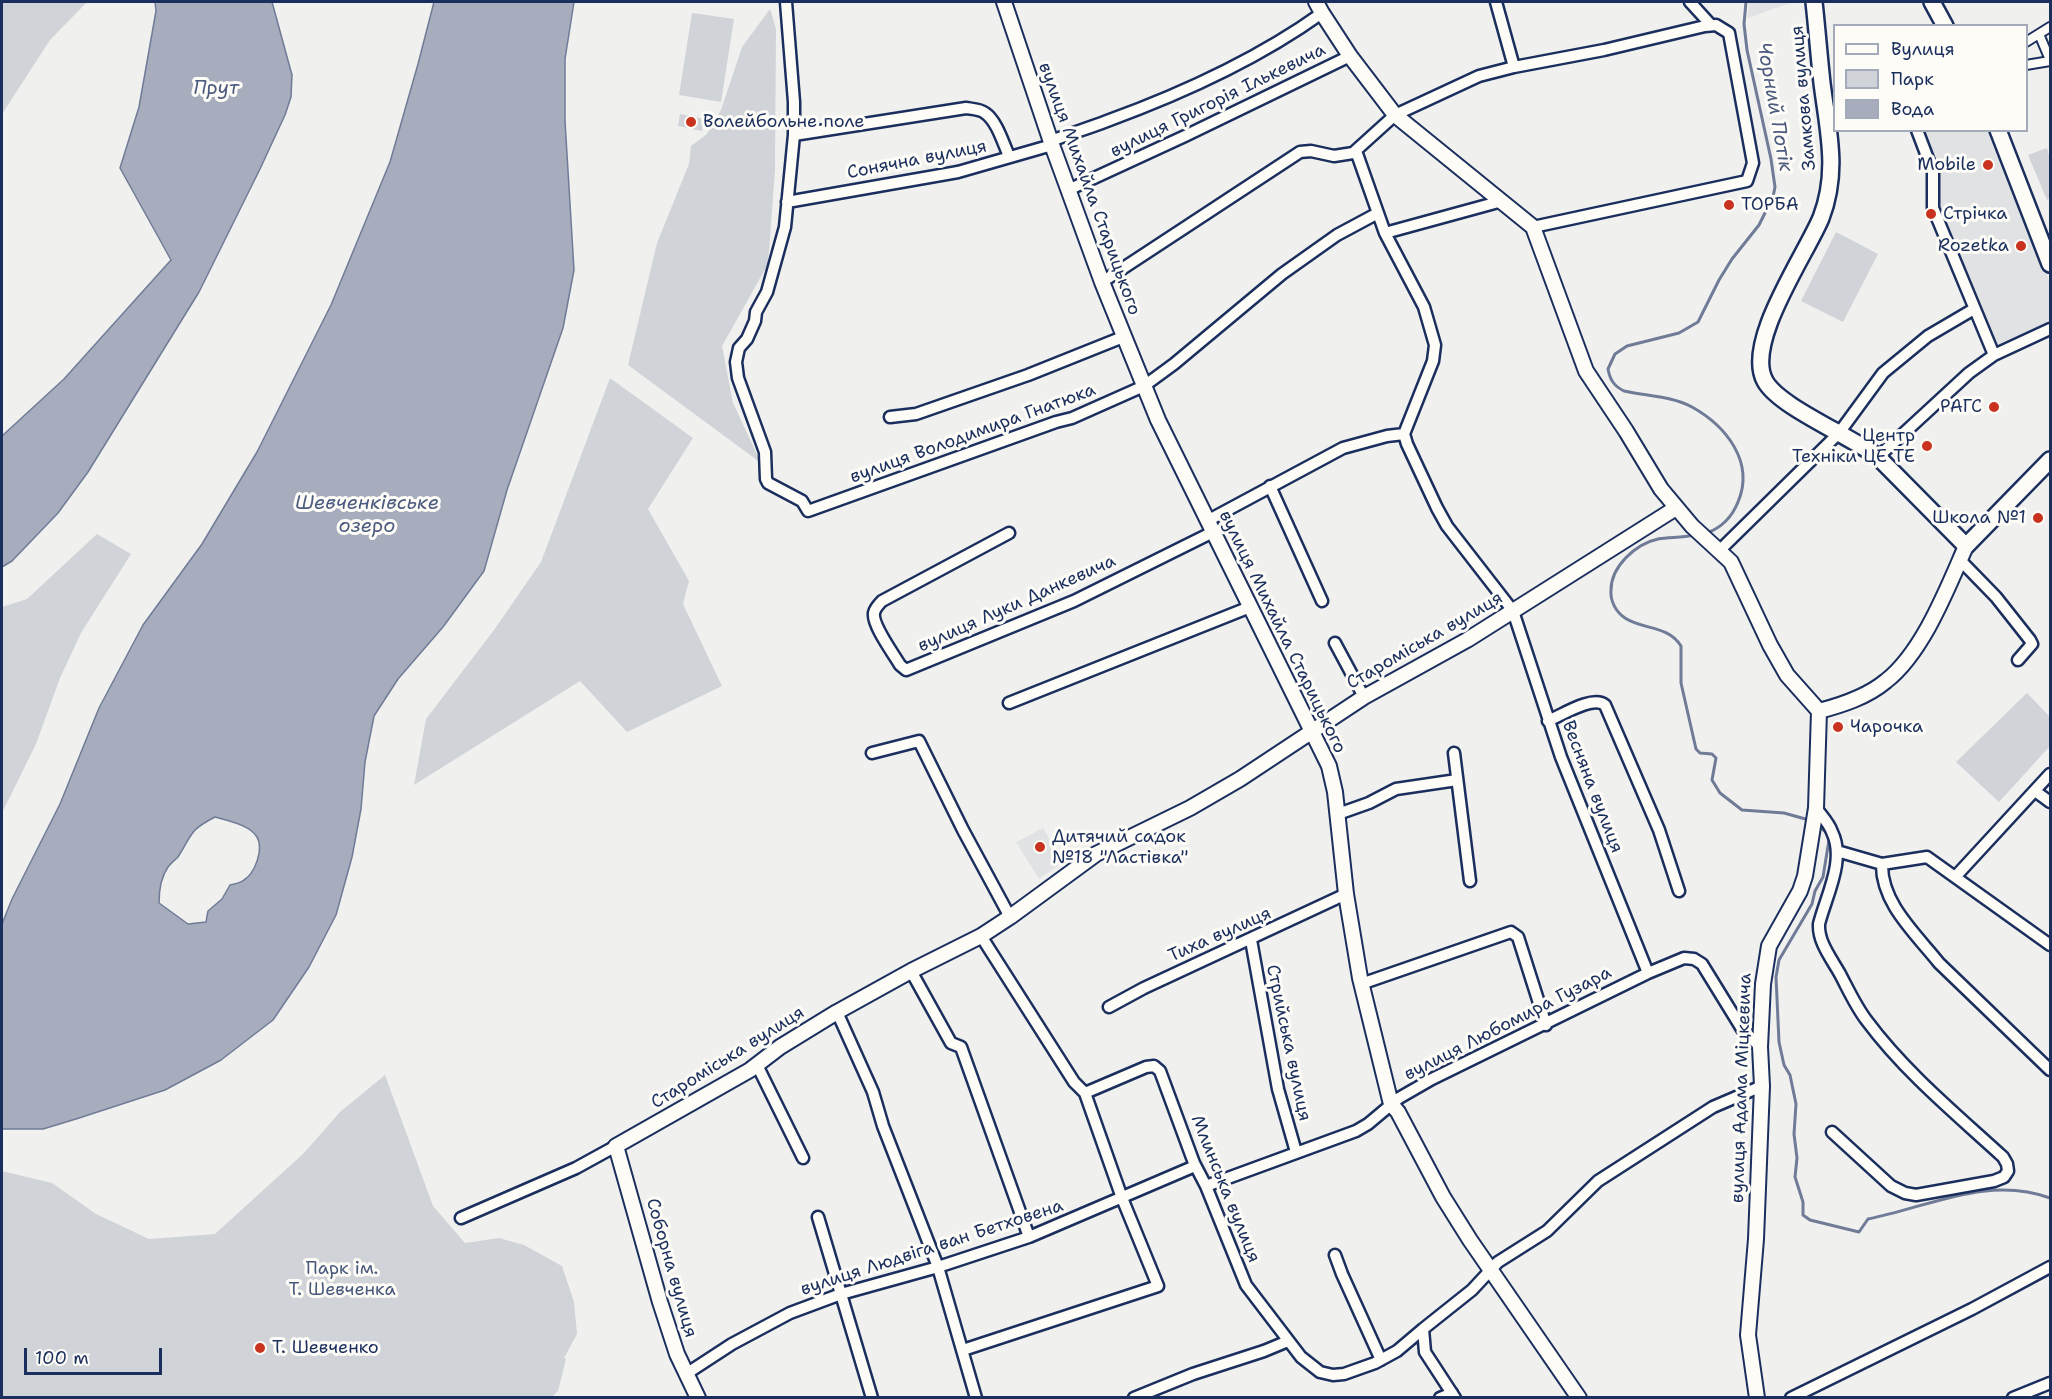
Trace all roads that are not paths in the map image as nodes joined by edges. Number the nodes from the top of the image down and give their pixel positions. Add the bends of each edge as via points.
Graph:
1 (786, 2) edge
2 (1004, 2) edge
3 (1496, 2) edge
4 (1690, 2) edge
5 (1814, 2) edge
6 (1935, 2) edge
7 (1319, 7) edge
8 (1944, 24) edge
9 (1711, 25) junction
10 (2050, 27) edge
11 (2039, 34) junction
12 (2028, 41) edge
13 (1350, 56) junction
14 (2050, 61) edge
15 (2028, 65) edge
16 (1514, 67) junction
17 (1395, 115) junction
18 (1918, 132) edge
19 (1999, 132) edge
20 (794, 135) junction
21 (1051, 143) junction
22 (1356, 152) junction
23 (1009, 156) junction
24 (1068, 190) junction
25 (1502, 201) junction
26 (787, 202) junction
27 (1378, 213) junction
28 (1533, 227) junction
29 (1385, 233) junction
30 (2050, 264) edge
31 (1102, 282) junction
32 (1974, 309) junction
33 (2050, 329) edge
34 (1123, 337) junction
35 (1994, 355) junction
36 (1144, 386) junction
37 (890, 417) dead end
38 (1839, 433) junction
39 (1404, 434) junction
40 (1878, 457) junction
41 (2050, 460) edge
42 (1270, 486) junction
43 (1676, 508) junction
44 (1210, 527) junction
45 (1009, 533) dead end
46 (1720, 550) junction
47 (1963, 553) junction
48 (1322, 601) dead end
49 (1250, 608) junction
50 (1514, 611) junction
51 (1335, 643) dead end
52 (2018, 660) dead end
53 (1364, 697) junction
54 (1009, 703) dead end
55 (1819, 711) junction
56 (1548, 721) junction
57 (1311, 731) junction
58 (872, 753) dead end
59 (1454, 753) dead end
60 (2050, 774) edge
61 (1457, 780) junction
62 (2035, 791) junction
63 (2050, 802) edge
64 (1816, 808) junction
65 (1338, 814) junction
66 (1837, 851) junction
67 (1882, 864) junction
68 (1956, 876) junction
69 (1470, 881) dead end
70 (1679, 891) dead end
71 (1346, 894) junction
72 (1010, 917) junction
73 (981, 936) junction
74 (1251, 940) junction
75 (2050, 945) edge
76 (911, 971) junction
77 (1647, 973) junction
78 (1361, 984) junction
79 (1109, 1007) dead end
80 (837, 1012) junction
81 (1545, 1025) junction
82 (1760, 1047) junction
83 (757, 1065) junction
84 (2050, 1070) edge
85 (1762, 1086) junction
86 (1085, 1093) junction
87 (1391, 1104) junction
88 (1832, 1132) dead end
89 (616, 1146) junction
90 (1296, 1152) junction
91 (803, 1158) dead end
92 (1196, 1166) junction
93 (1206, 1186) junction
94 (1122, 1198) junction
95 (818, 1217) dead end
96 (460, 1218) dead end
97 (1029, 1237) junction
98 (1335, 1254) dead end
99 (938, 1267) junction
100 (2050, 1267) edge
101 (1490, 1270) junction
102 (841, 1294) junction
103 (1423, 1329) junction
104 (1288, 1341) junction
105 (963, 1350) junction
106 (1381, 1360) junction
107 (686, 1374) junction
108 (2050, 1383) edge
109 (1453, 1395) edge
110 (698, 1398) edge
111 (872, 1398) edge
112 (976, 1398) edge
113 (1134, 1398) edge
114 (1440, 1398) edge
115 (1579, 1398) edge
116 (1757, 1398) edge
117 (1791, 1398) edge
118 (2013, 1398) edge

1 - 20 street
2 - 21 street, вулиця Михайла Старицького
3 - 16 street
4 - 9 street
5 - 38 main road, Замкова вулиця via 1831,154 1830,190 1820,220 1780,297 1761,349 1761,371 1777,395
6 - 8 main road
7 - 13 street
7 - 21 street, Сонячна вулиця via 1265,50
9 - 16 street
9 - 28 street via 1729,33 1754,163 1747,181
10 - 11 street
11 - 12 street
11 - 14 street
13 - 17 street
13 - 24 street, вулиця Григорія Ількевича
14 - 15 street
16 - 17 street via 1472,79
17 - 22 street
17 - 25 street
18 - 32 street via 1933,172 1933,208
19 - 30 main road
20 - 23 street via 966,108 985,112
20 - 26 street
21 - 23 street, Сонячна вулиця
21 - 24 street, вулиця Михайла Старицького
22 - 27 street
22 - 31 street via 1334,156 1300,152
23 - 26 street, Сонячна вулиця via 958,172
24 - 31 street, вулиця Михайла Старицького
25 - 28 street
25 - 29 street
26 - 36 street, вулиця Володимира Гнатюка via 785,227 767,292 736,362 738,378 765,452 768,483 802,501 808,511 1072,418
27 - 29 street
27 - 36 street, вулиця Володимира Гнатюка via 1337,235 1282,274
28 - 43 street via 1586,371
29 - 39 street via 1424,307 1435,345 1433,361
31 - 34 street, вулиця Михайла Старицького
32 - 35 street
32 - 38 street via 1928,336 1882,373
33 - 35 street
34 - 36 street, вулиця Михайла Старицького
34 - 37 street via 916,414
35 - 40 street via 1962,378
36 - 44 street, вулиця Михайла Старицького
38 - 40 main road, Замкова вулиця
38 - 46 street
39 - 42 street, вулиця Луки Данкевича via 1343,448
39 - 50 street via 1410,454 1448,526
40 - 47 main road, Замкова вулиця
41 - 47 main road
42 - 44 street, вулиця Луки Данкевича
42 - 48 street
43 - 46 street
43 - 50 street, Староміська вулиця
44 - 45 street, вулиця Луки Данкевича via 1074,601 906,670 875,622 876,608 882,601
44 - 49 street, вулиця Михайла Старицького
46 - 55 street via 1731,562 1787,675
47 - 52 street via 2030,640 2031,648
47 - 55 street via 1924,635 1905,663 1873,690
49 - 54 street
49 - 57 street, вулиця Михайла Старицького
50 - 53 street, Староміська вулиця
50 - 56 street, Весняна вулиця
51 - 53 street
53 - 57 street, Староміська вулиця
55 - 64 street, вулиця Адама Міцкевича
56 - 70 street via 1593,701 1605,705 1659,830
56 - 77 street, Весняна вулиця
57 - 65 street, вулиця Михайла Старицького via 1329,766
57 - 72 street, Староміська вулиця via 1190,808 1096,854
58 - 72 street via 919,741
59 - 61 street
60 - 62 street
61 - 65 street via 1396,789
61 - 69 street
62 - 63 street
62 - 68 street
64 - 66 street via 1832,831
64 - 82 street, вулиця Адама Міцкевича via 1802,886 1768,949
65 - 71 street, вулиця Михайла Старицького
66 - 67 street
66 - 88 street via 1818,924 1825,950 1862,1014 1884,1043 2003,1157 2008,1171 1994,1182 1911,1195 1891,1186
67 - 68 street via 1927,858
67 - 84 street via 1887,894 1939,963
68 - 75 street
71 - 74 street, Тиха вулиця
71 - 78 street, вулиця Михайла Старицького
72 - 73 street, Староміська вулиця
73 - 76 street, Староміська вулиця
73 - 86 street via 1074,1082
74 - 79 street, Тиха вулиця
74 - 90 street, Стрийська вулиця via 1278,1089
76 - 80 street, Староміська вулиця
76 - 97 street via 951,1044 961,1047
77 - 81 street, вулиця Любомира Гузара
77 - 82 street, вулиця Любомира Гузара via 1684,958 1700,962 1742,1029
78 - 81 street via 1511,932 1518,937
78 - 87 street, вулиця Михайла Старицького
80 - 83 street, Староміська вулиця
80 - 99 street via 873,1092
81 - 87 street, вулиця Любомира Гузара via 1472,1058
82 - 85 street, вулиця Адама Міцкевича
83 - 89 street, Староміська вулиця
83 - 91 street
85 - 101 street, Млинська вулиця via 1713,1107 1598,1181 1546,1231
85 - 116 street, вулиця Адама Міцкевича via 1748,1335
86 - 92 street, Млинська вулиця via 1146,1066 1156,1067 1166,1083
86 - 94 street
87 - 90 street, вулиця Любомира Гузара via 1363,1127
87 - 101 street, вулиця Михайла Старицького
89 - 96 street, Староміська вулиця
89 - 107 street, Соборна вулиця via 660,1302
90 - 93 street, вулиця Любомира Гузара
92 - 93 street, Млинська вулиця
92 - 94 street, вулиця Людвіга ван Бетховена
93 - 104 street, Млинська вулиця via 1246,1285
94 - 97 street, вулиця Людвіга ван Бетховена
94 - 105 street via 1158,1286
95 - 102 street
97 - 99 street, вулиця Людвіга ван Бетховена
98 - 106 street
99 - 102 street, вулиця Людвіга ван Бетховена
99 - 105 street
100 - 117 street
101 - 103 street, Млинська вулиця via 1472,1290
101 - 115 street, вулиця Михайла Старицького
102 - 107 street, вулиця Людвіга ван Бетховена via 790,1313
102 - 111 street
103 - 106 street, Млинська вулиця
103 - 109 street via 1425,1352
104 - 106 street, Млинська вулиця via 1315,1370 1331,1375
104 - 113 street
105 - 112 street
107 - 110 street, Соборна вулиця
108 - 118 street
109 - 114 street

